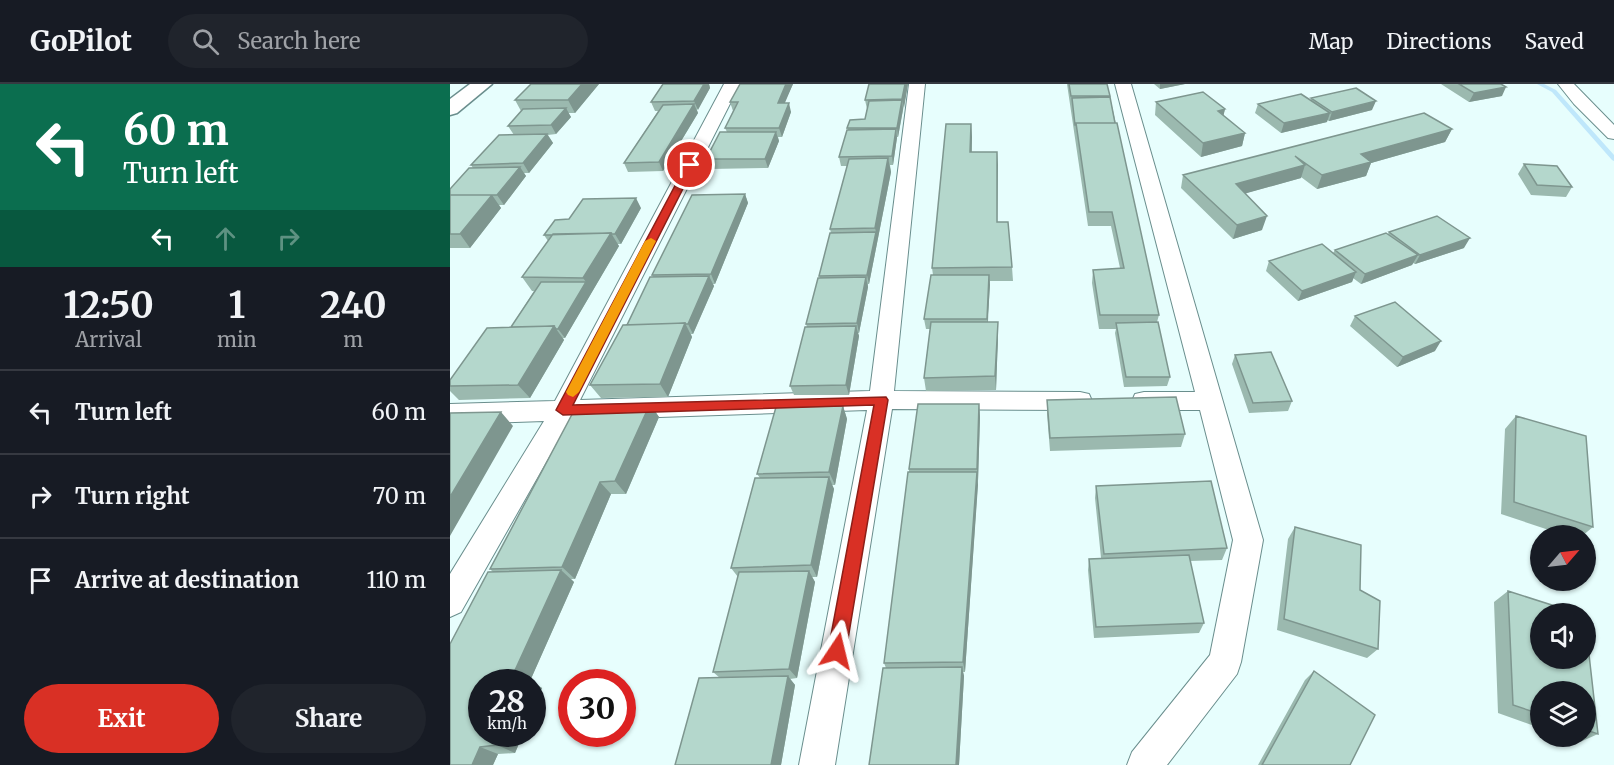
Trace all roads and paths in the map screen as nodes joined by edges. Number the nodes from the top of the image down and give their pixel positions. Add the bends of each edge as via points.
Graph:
1 (482, 84) edge
2 (732, 84) edge
3 (917, 84) edge
4 (1123, 84) edge
5 (1566, 84) edge
6 (450, 109) edge
7 (1614, 134) edge
8 (881, 400) junction
9 (1210, 401) junction
10 (563, 410) junction
11 (450, 414) edge
12 (450, 602) edge
13 (816, 765) edge
14 (1145, 765) edge

1 - 6 highway
2 - 10 street
3 - 8 street
4 - 9 street
5 - 7 street
8 - 9 street
8 - 10 street
8 - 13 street
9 - 14 street via 1248,540 1225,662
10 - 11 street
10 - 12 street

